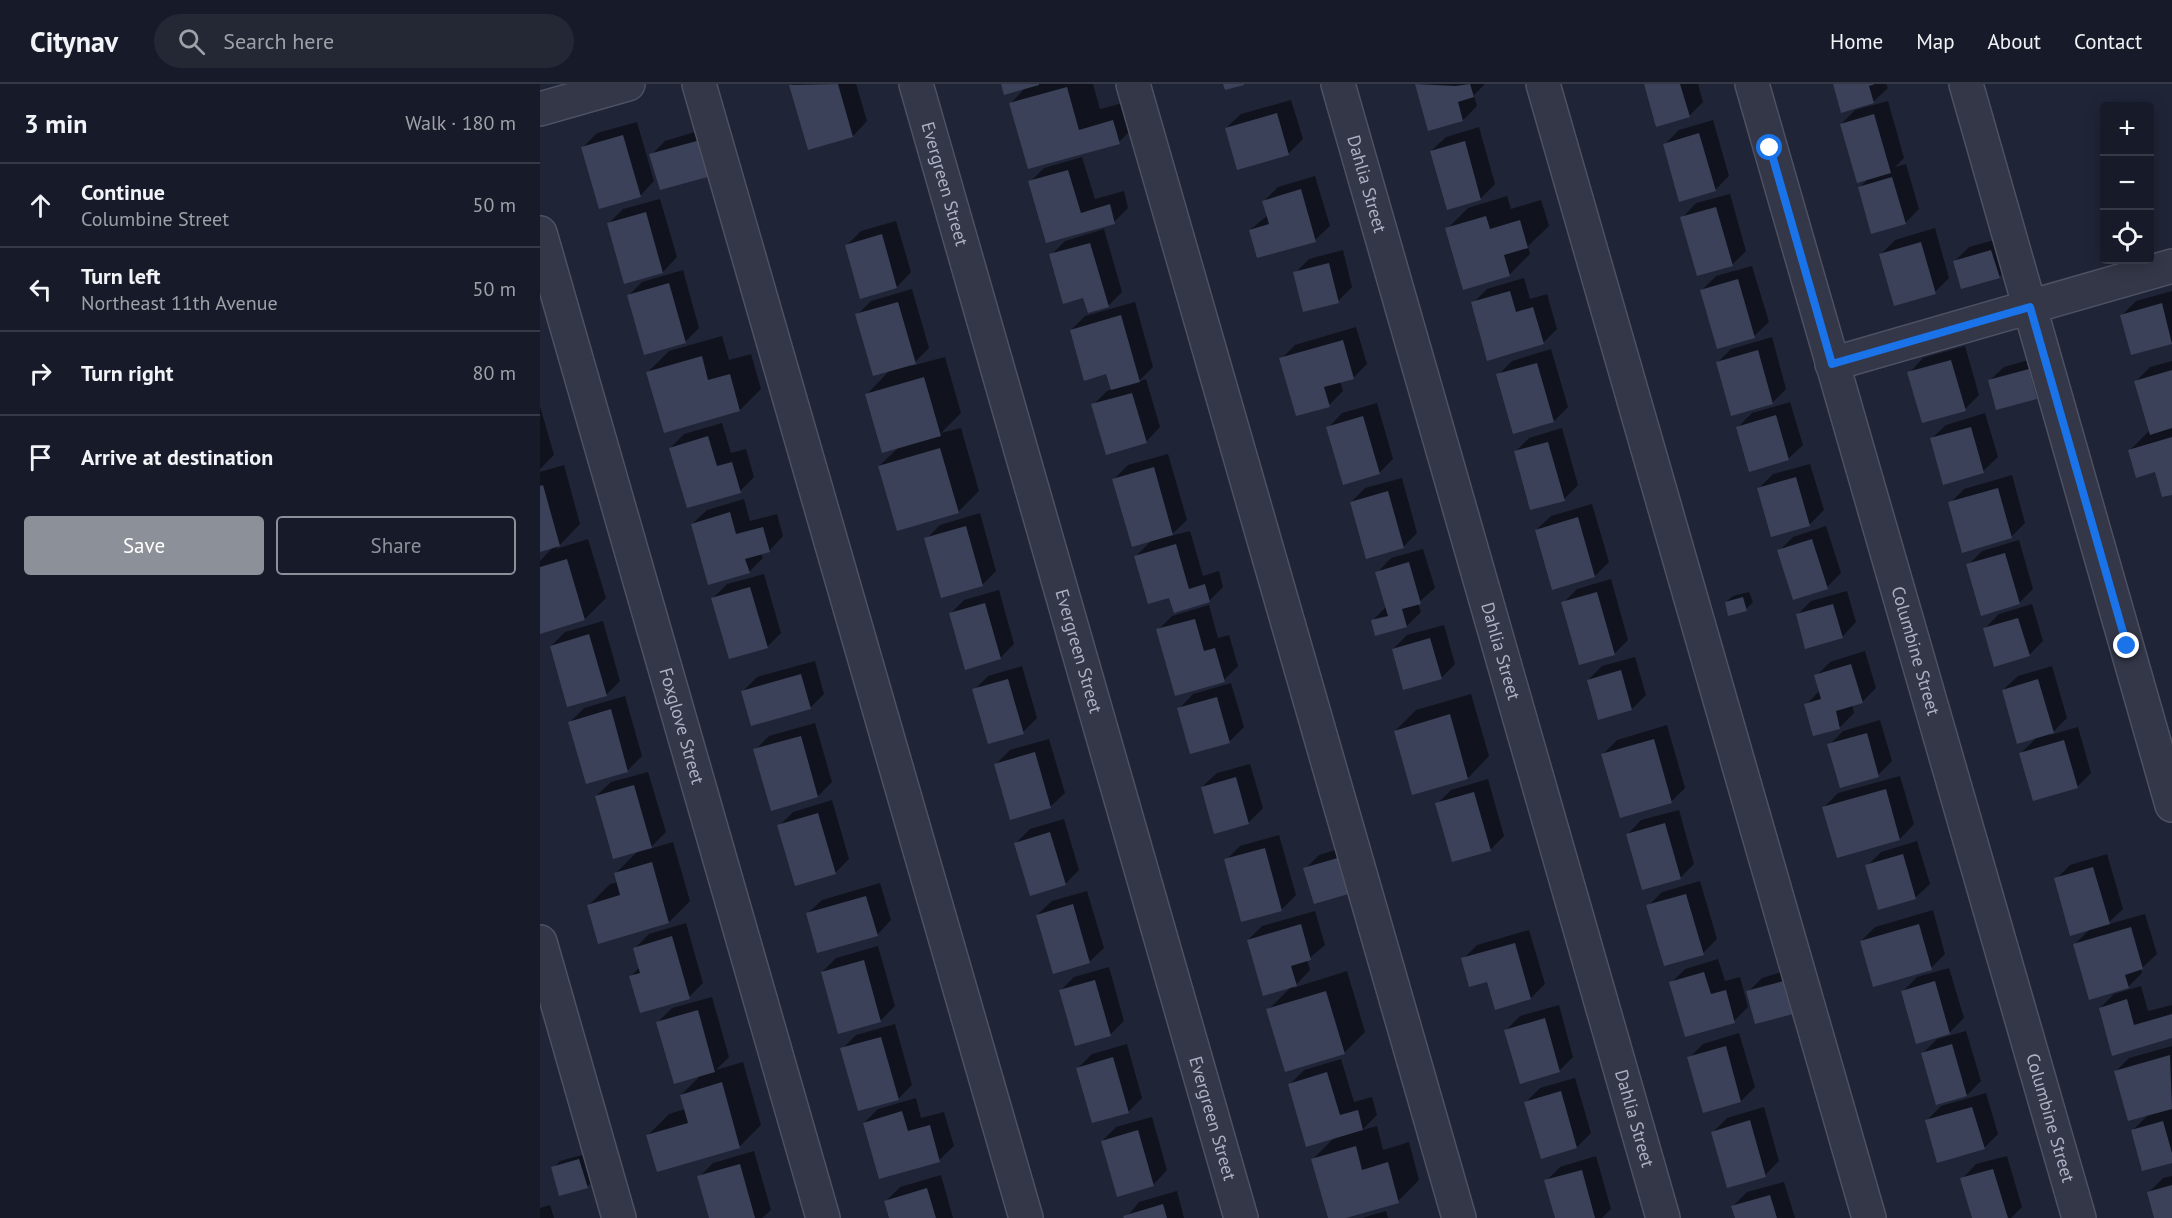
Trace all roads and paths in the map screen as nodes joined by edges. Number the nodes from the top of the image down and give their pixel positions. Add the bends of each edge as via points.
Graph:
1 (628, 84) edge
2 (699, 84) edge
3 (916, 84) edge
4 (1133, 84) edge
5 (1338, 84) edge
6 (1543, 84) edge
7 (1752, 84) edge
8 (1966, 84) edge
9 (540, 109) edge
10 (540, 233) edge
11 (2172, 266) edge
12 (2030, 307) junction
13 (1832, 364) junction
14 (2172, 805) edge
15 (540, 942) edge
16 (619, 1218) edge
17 (822, 1218) edge
18 (1026, 1218) edge
19 (1241, 1218) edge
20 (1459, 1218) edge
21 (1663, 1218) edge
22 (1869, 1218) edge
23 (2079, 1218) edge

1 - 9 street
2 - 18 street
3 - 19 street, Evergreen Street
4 - 20 street
5 - 21 street, Dahlia Street
6 - 22 street
7 - 13 street, Columbine Street
8 - 12 street
10 - 17 street, Foxglove Street
11 - 12 street
12 - 13 street
12 - 14 street
13 - 23 street, Columbine Street
15 - 16 street

